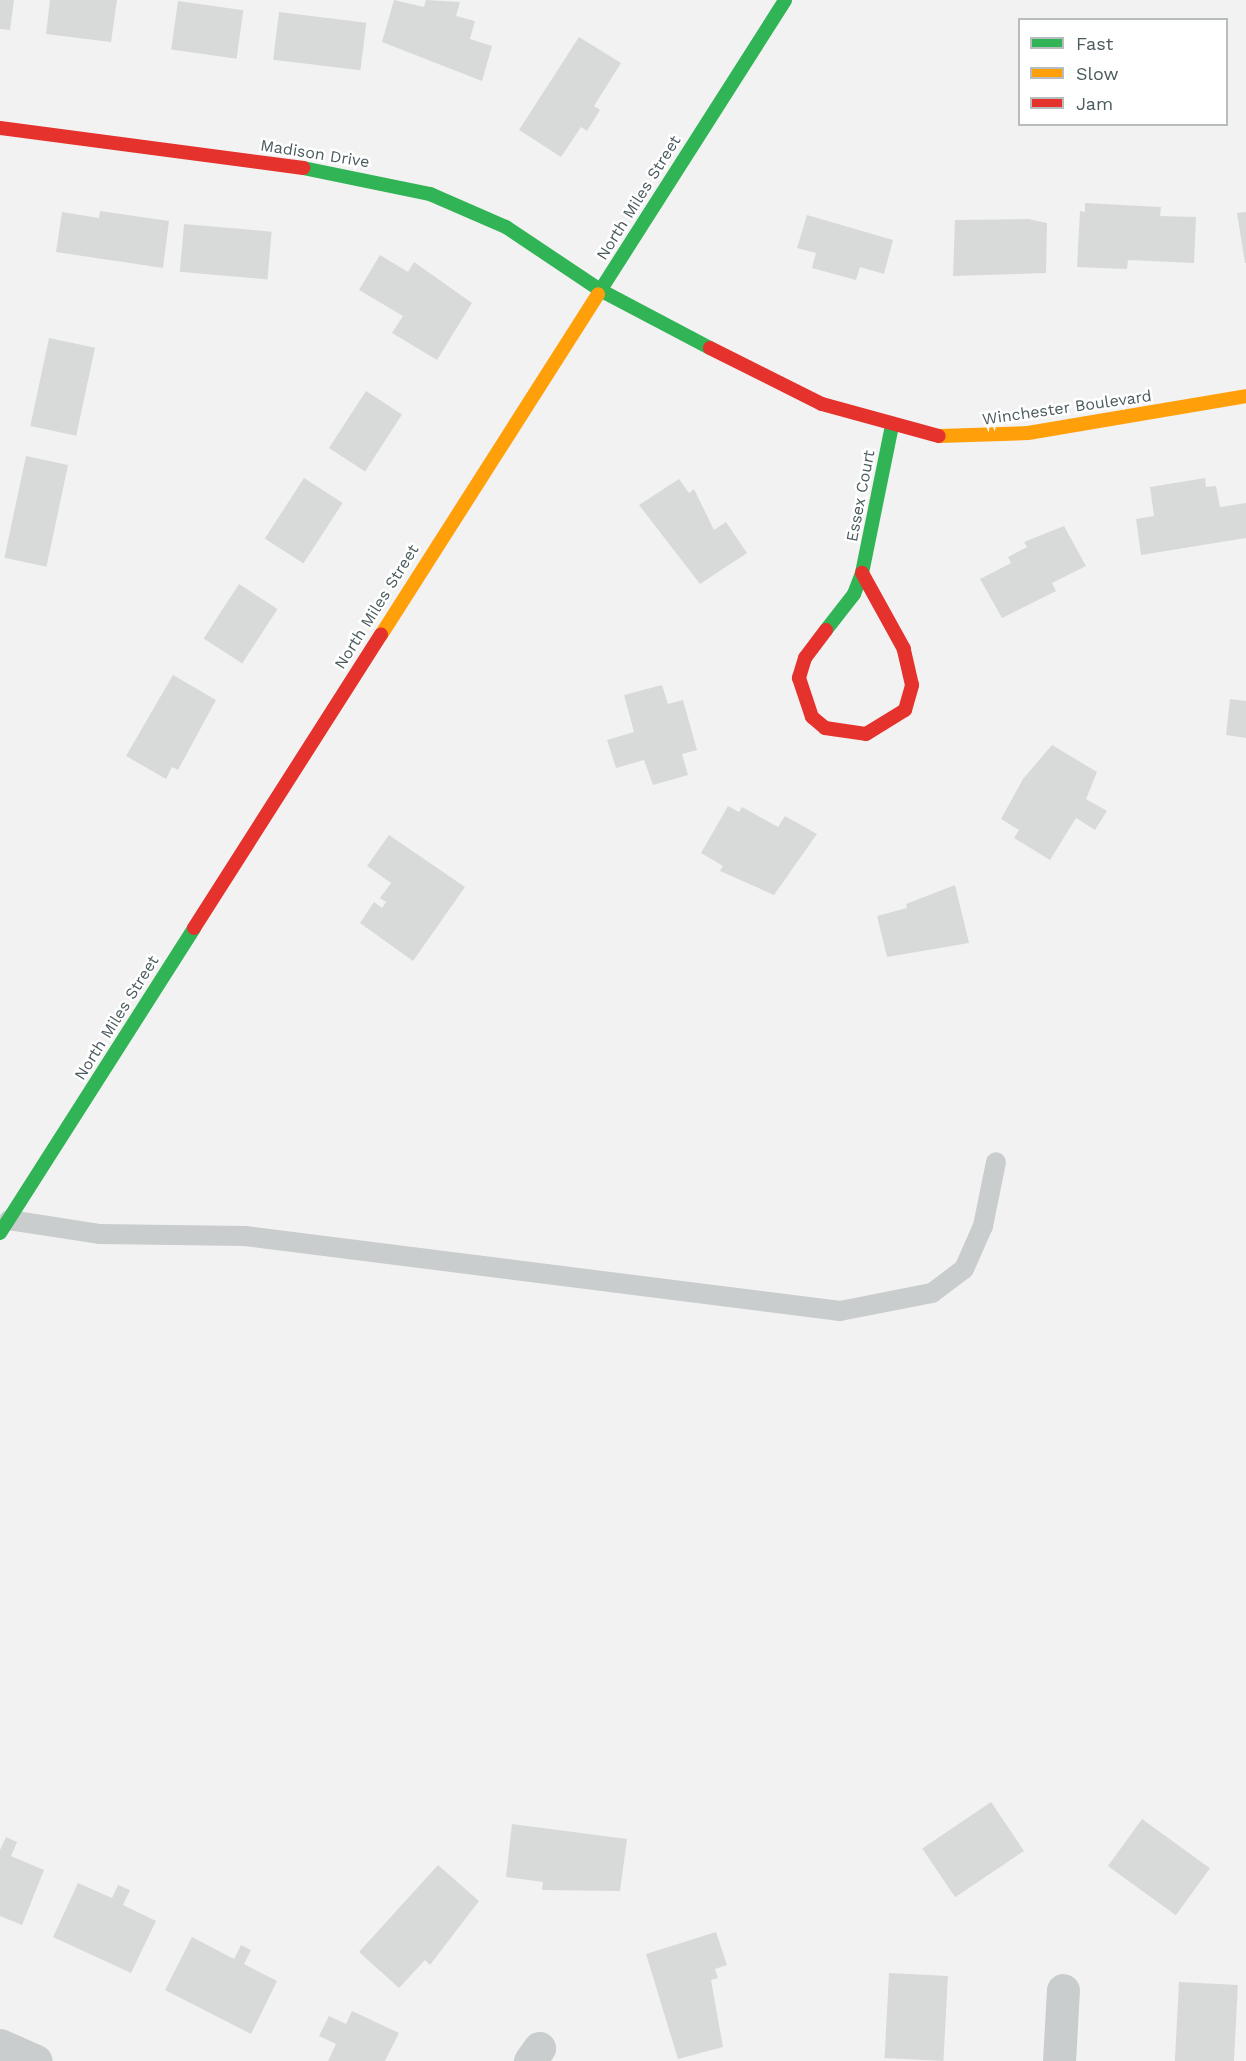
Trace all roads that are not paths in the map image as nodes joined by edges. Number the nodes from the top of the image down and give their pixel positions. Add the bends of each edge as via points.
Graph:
1 (784, 0) edge
2 (0, 128) edge
3 (600, 290) junction
4 (1246, 396) edge
5 (892, 426) junction
6 (862, 573) junction
7 (996, 1162) dead end
8 (4, 1227) edge
9 (1063, 1990) dead end
10 (0, 2045) edge
11 (36, 2061) edge
12 (1059, 2061) edge

1 - 3 street, North Miles Street
2 - 3 street, Madison Drive via 384,181 506,227
3 - 5 street, Winchester Boulevard via 793,391
3 - 8 street, North Miles Street
4 - 5 street, Winchester Boulevard via 981,438 935,436
5 - 6 street, Essex Court
6 - 6 street, Essex Court via 844,609 805,658 799,678 802,700 812,717 825,728 847,734 867,734 898,715 912,685 904,650
7 - 8 lane via 983,1226 964,1269 932,1293 840,1311 245,1236 99,1234
9 - 12 street
10 - 11 street

